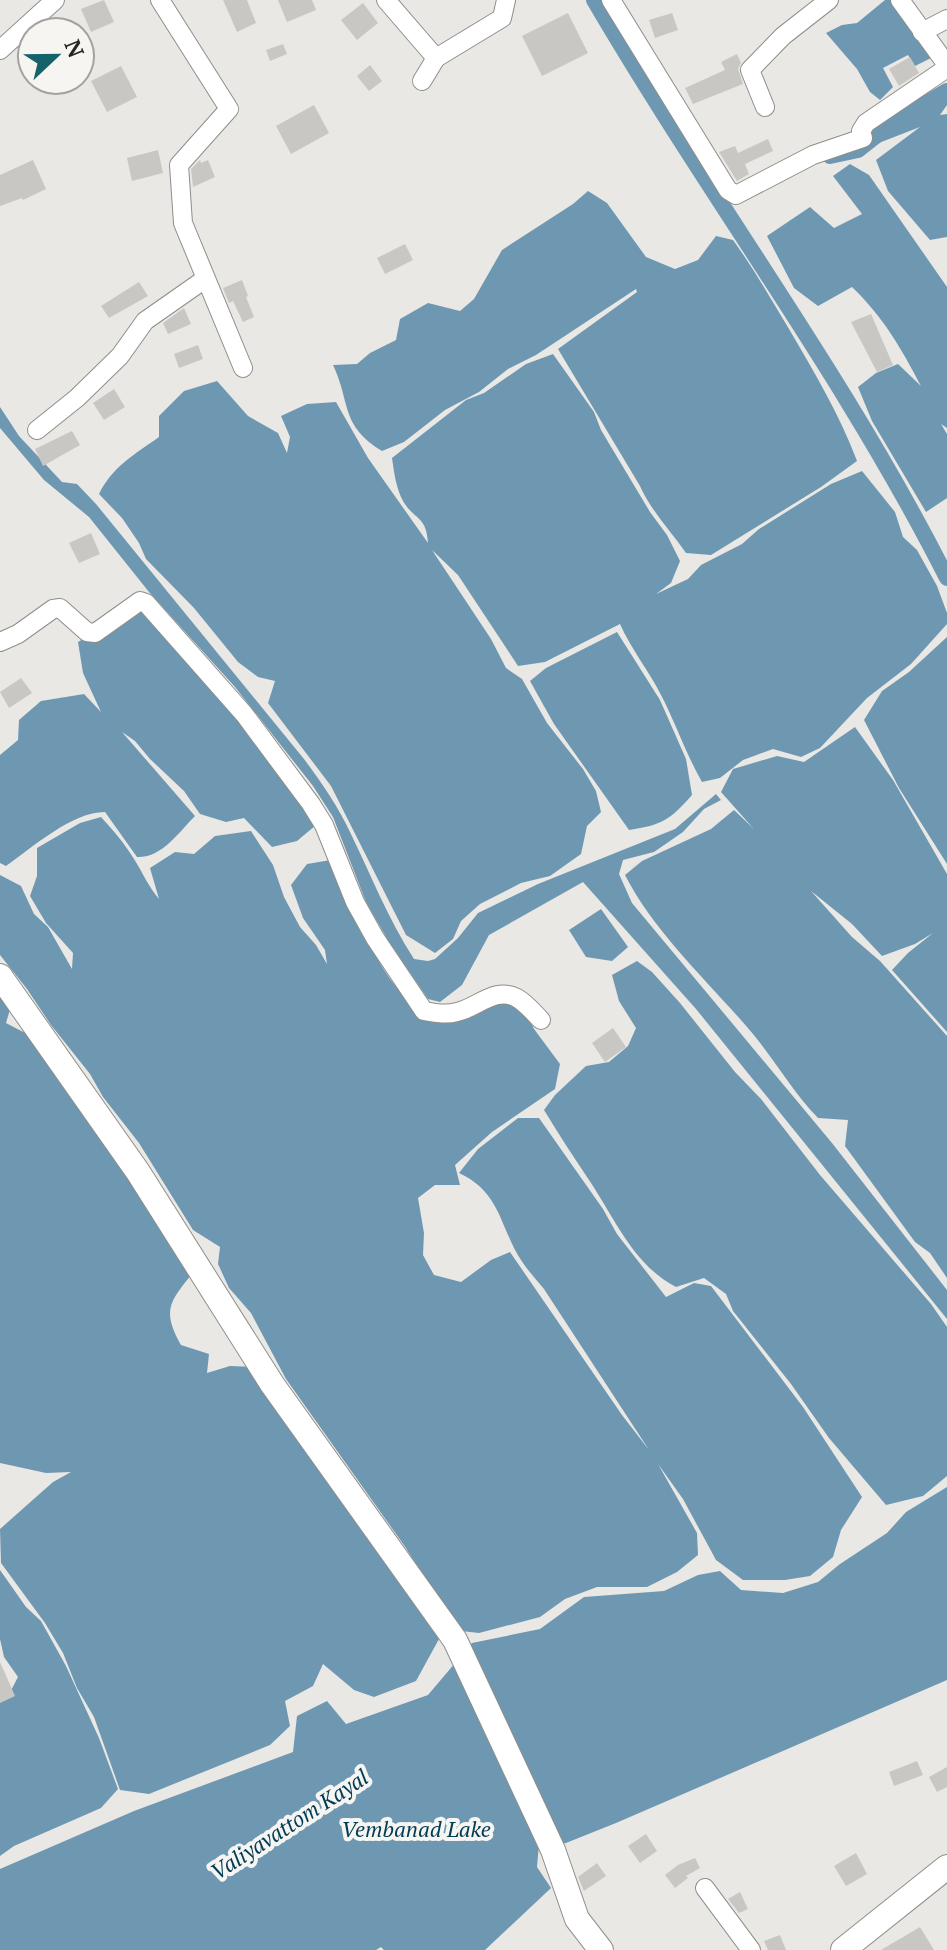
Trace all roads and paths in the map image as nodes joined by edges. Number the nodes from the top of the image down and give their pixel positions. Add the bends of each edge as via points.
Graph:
1 (160, 0) edge
2 (386, 0) edge
3 (506, 0) edge
4 (611, 0) edge
5 (829, 0) edge
6 (900, 0) edge
7 (52, 1) edge
8 (947, 19) edge
9 (922, 32) junction
10 (0, 50) edge
11 (436, 58) junction
12 (947, 66) edge
13 (422, 81) dead end
14 (765, 107) dead end
15 (205, 279) junction
16 (243, 368) dead end
17 (37, 430) dead end
18 (0, 642) edge
19 (0, 976) edge
20 (541, 1020) dead end
21 (947, 1867) edge
22 (705, 1888) dead end
23 (601, 1950) edge
24 (751, 1950) edge
25 (843, 1950) edge

1 - 15 street via 229,109 179,165 183,223
2 - 11 street
3 - 11 street via 502,18
4 - 12 street via 728,190 736,195 813,155 863,138 866,123
5 - 14 street via 750,70
6 - 9 street
7 - 10 street
8 - 9 street
9 - 12 street
11 - 13 street
15 - 16 street
15 - 17 street via 145,321 120,356
18 - 20 street via 53,609 60,608 95,633 140,601 146,603 244,714 311,804 355,902 424,1011 458,1012 493,995 511,996
19 - 23 street via 138,1172 272,1384 460,1651 553,1850 577,1919
21 - 25 street
22 - 24 street

